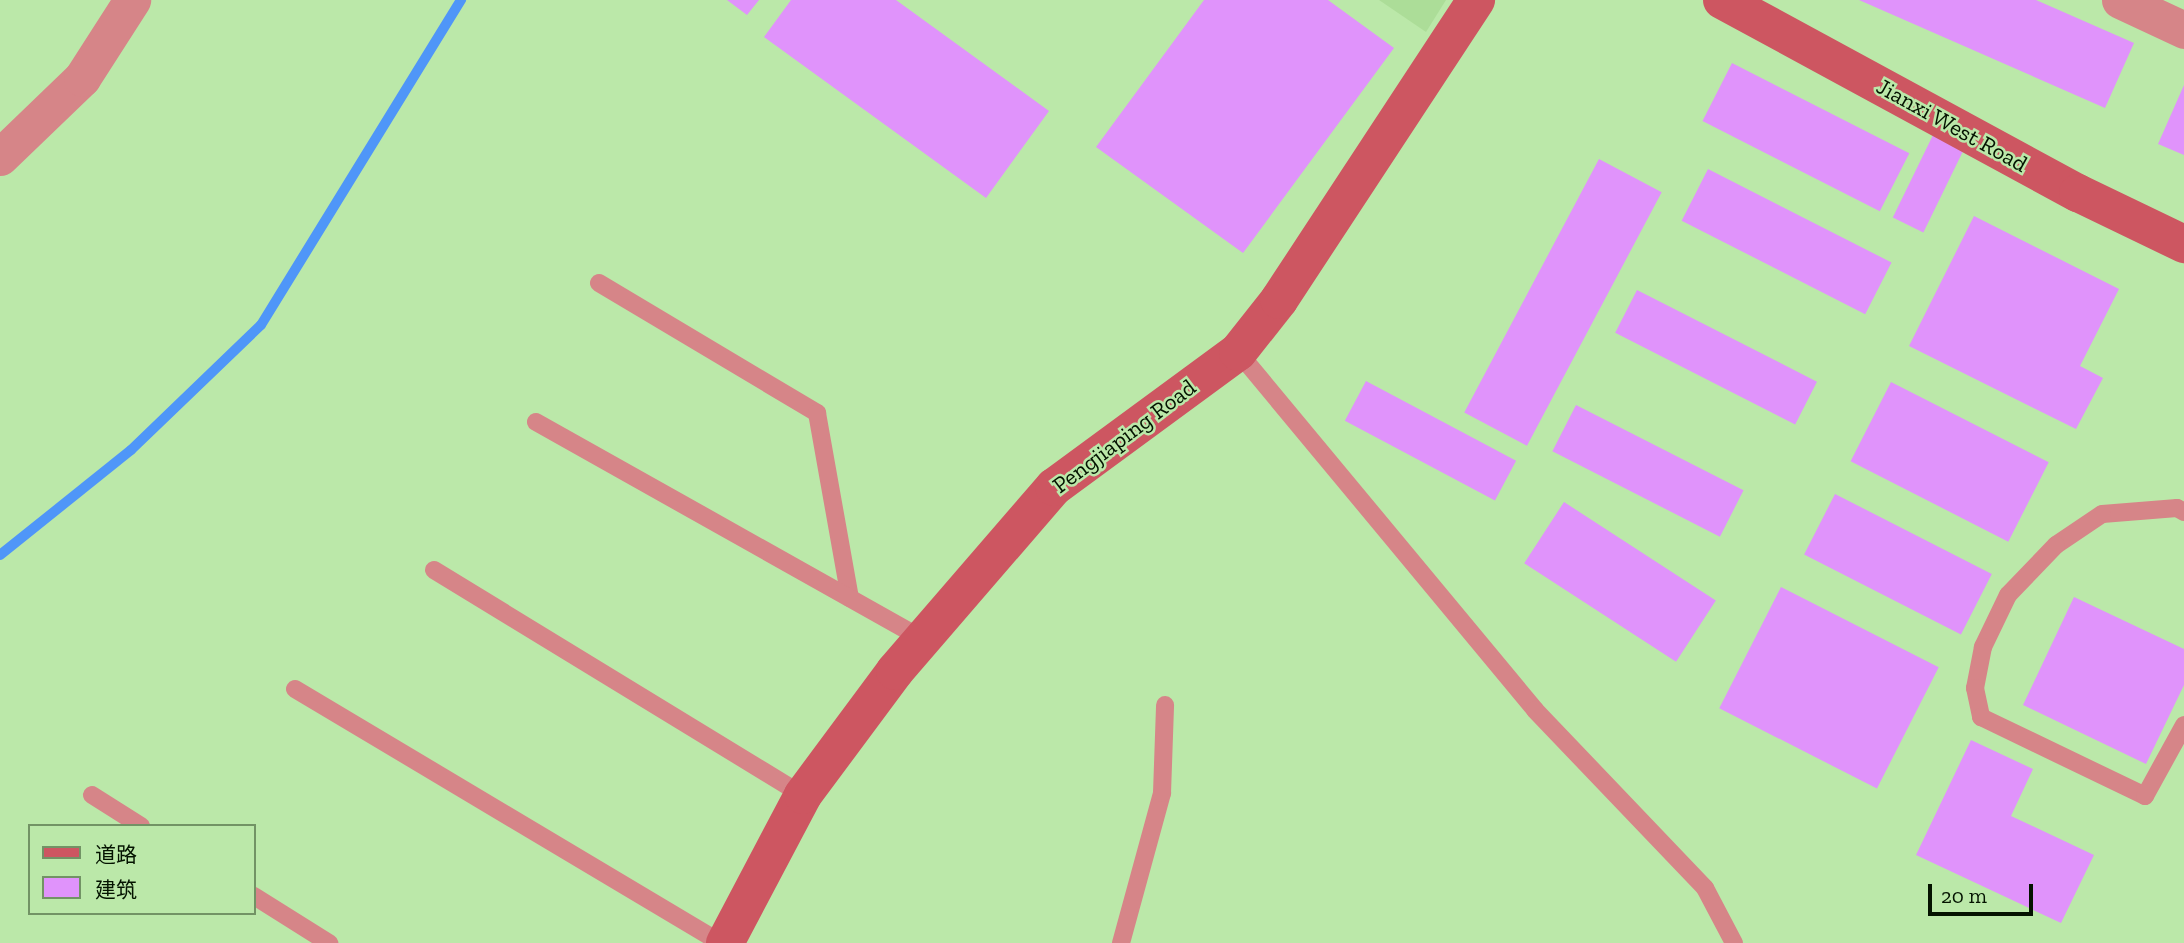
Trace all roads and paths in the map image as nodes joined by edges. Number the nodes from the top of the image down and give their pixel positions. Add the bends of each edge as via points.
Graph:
1 (132, 0) edge
2 (1476, 0) edge
3 (1722, 0) edge
4 (2120, 0) edge
5 (2184, 30) edge
6 (0, 156) edge
7 (2184, 244) edge
8 (599, 283) dead end
9 (1238, 352) junction
10 (537, 422) dead end
11 (2184, 512) edge
12 (434, 570) dead end
13 (850, 598) junction
14 (923, 639) junction
15 (295, 690) dead end
16 (1165, 705) dead end
17 (2184, 724) edge
18 (803, 795) junction
19 (92, 796) dead end
20 (138, 824) edge
21 (256, 897) edge
22 (329, 943) edge
23 (723, 943) edge
24 (1121, 943) edge
25 (1734, 943) edge

1 - 6 street via 82,78
2 - 9 street, Pengjiaping Road via 1279,300
3 - 7 street, Jianxi West Road via 2078,193
4 - 5 street
8 - 13 lane via 817,414
9 - 14 street, Pengjiaping Road via 1054,487
9 - 25 lane via 1535,710 1705,888
10 - 13 lane
11 - 17 lane via 2102,514 2056,545 2008,595 1983,647 1975,688 1981,717 2145,796
12 - 18 lane
13 - 14 lane
14 - 18 street, Pengjiaping Road
15 - 23 lane
16 - 24 lane via 1162,793
18 - 23 street, Pengjiaping Road
19 - 20 lane
21 - 22 lane

